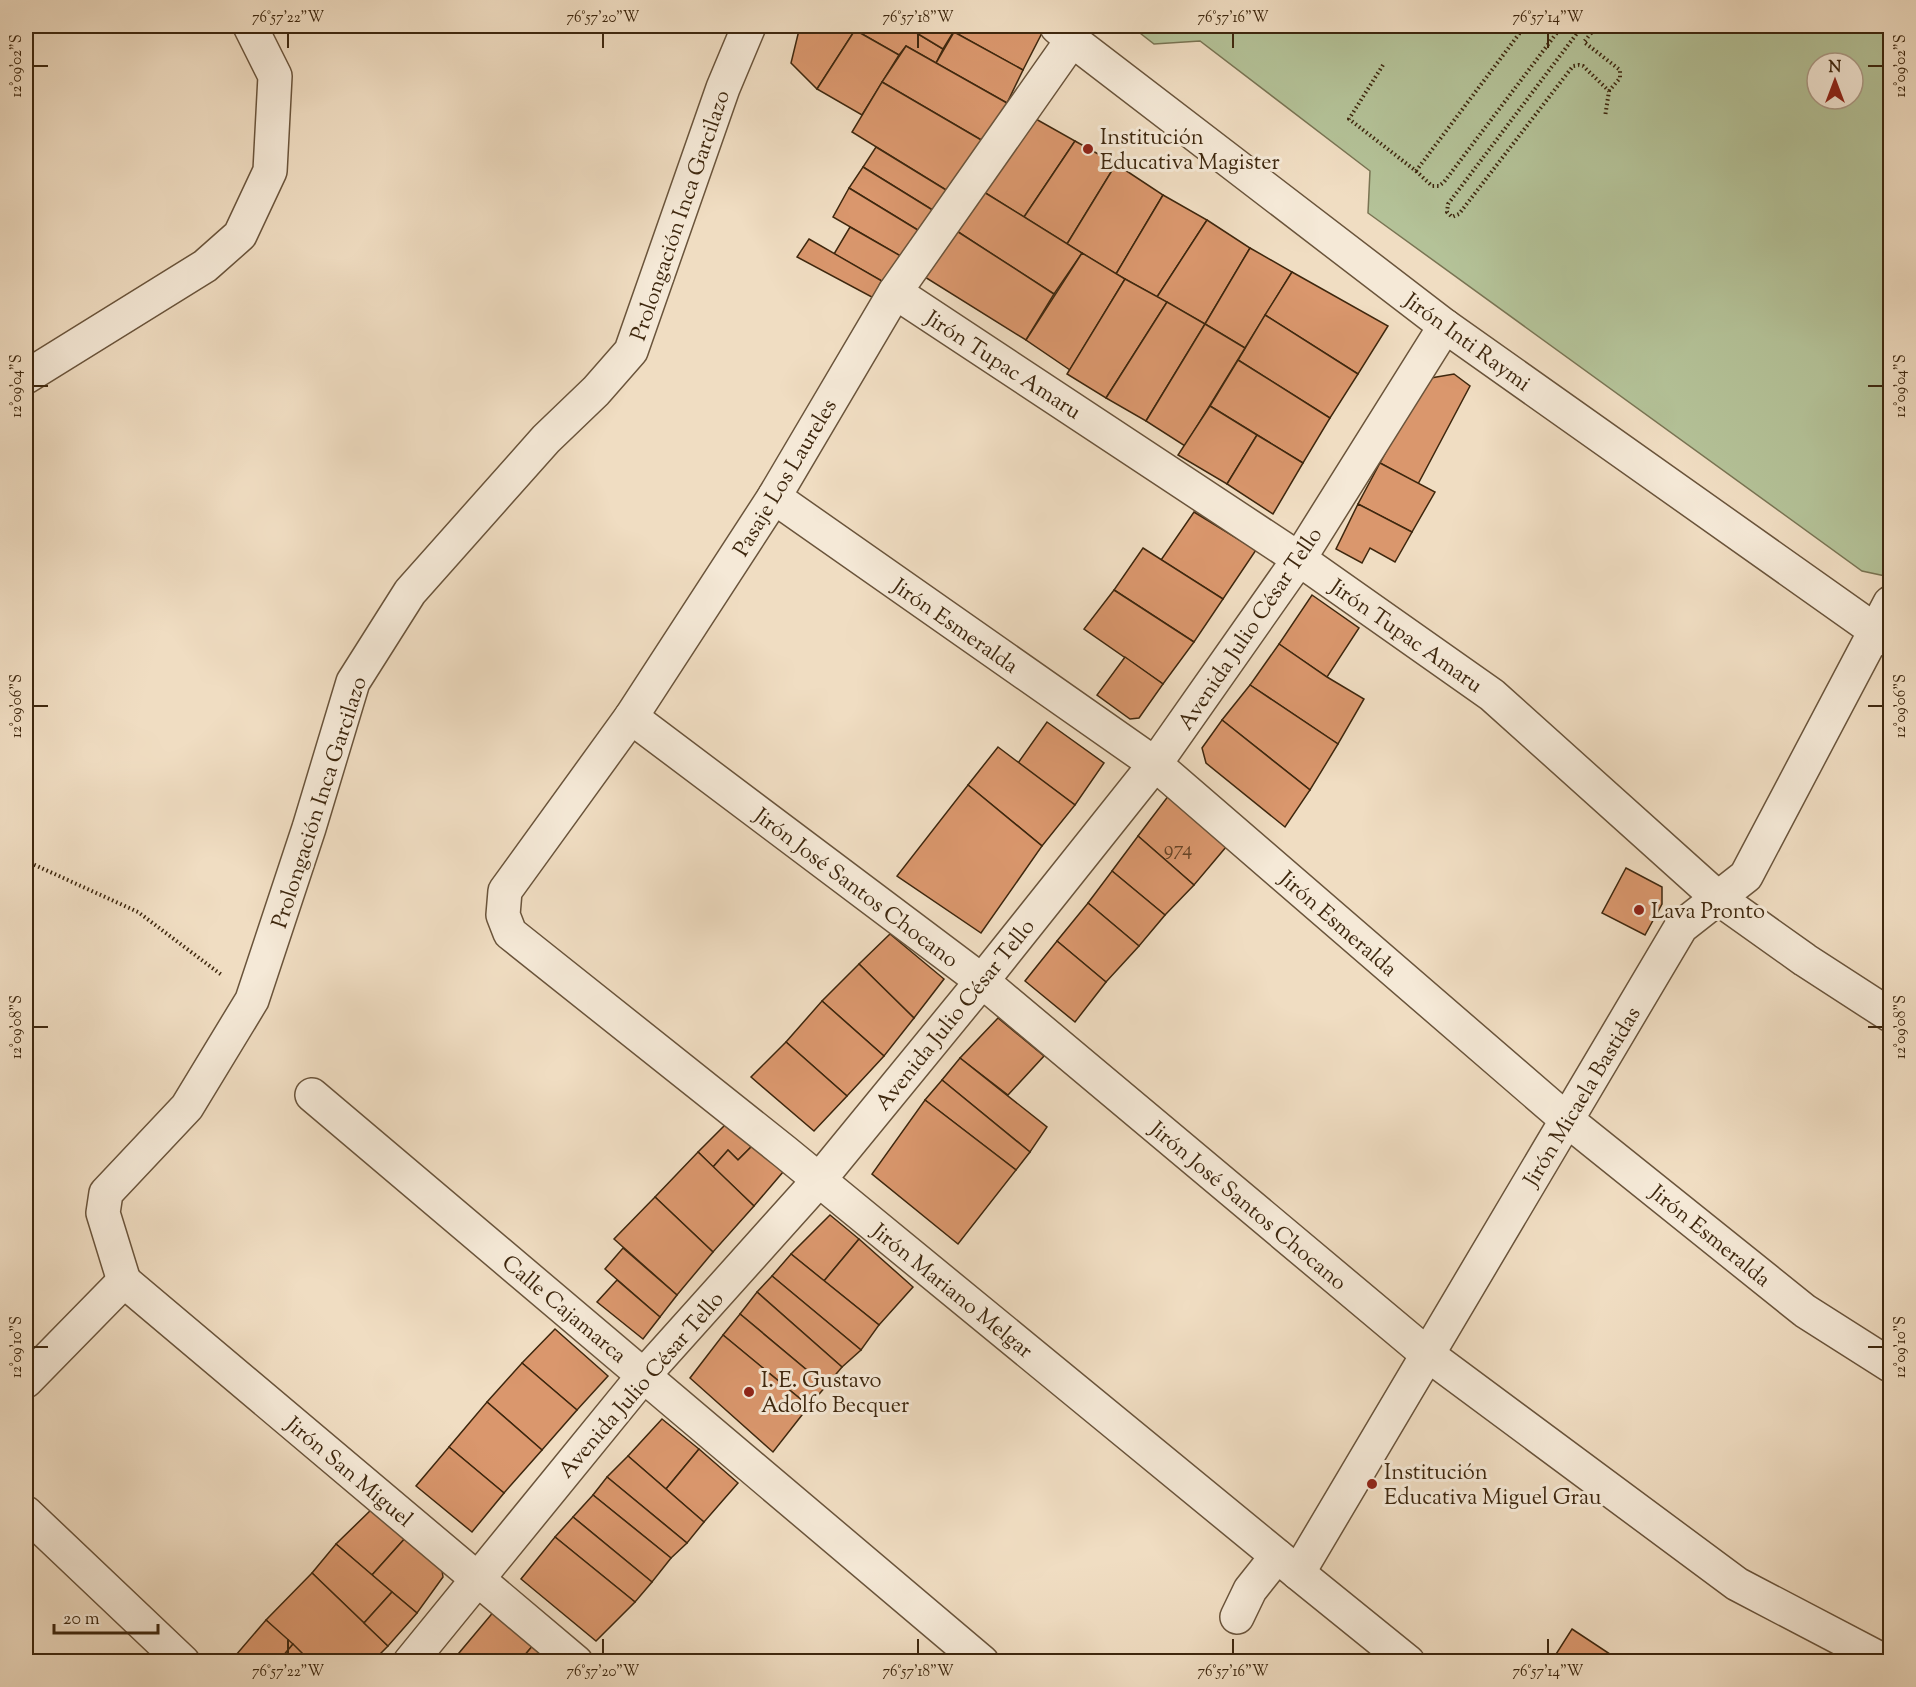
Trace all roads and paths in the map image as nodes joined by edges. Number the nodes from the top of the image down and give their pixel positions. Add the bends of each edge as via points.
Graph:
1 (250, 26) edge
2 (749, 26) edge
3 (1525, 26) edge
4 (1562, 26) edge
5 (1569, 26) edge
6 (1595, 26) edge
7 (1064, 33) edge
8 (1383, 65) dead end
9 (1609, 91) junction
10 (1605, 117) dead end
11 (1416, 171) junction
12 (895, 292) junction
13 (1445, 326) junction
14 (26, 378) edge
15 (774, 497) junction
16 (1299, 559) junction
17 (1890, 603) edge
18 (1883, 636) edge
19 (631, 717) junction
20 (1155, 764) junction
21 (26, 861) edge
22 (1718, 898) junction
23 (502, 915) joint
24 (982, 981) junction
25 (252, 1000) junction
26 (1890, 1015) edge
27 (312, 1095) dead end
28 (1567, 1120) junction
29 (819, 1180) junction
30 (124, 1281) junction
31 (1427, 1354) junction
32 (1890, 1365) edge
33 (644, 1375) junction
34 (26, 1381) edge
35 (26, 1514) edge
36 (1287, 1565) junction
37 (478, 1578) junction
38 (1237, 1617) dead end
39 (183, 1662) edge
40 (410, 1662) edge
41 (576, 1662) edge
42 (982, 1662) edge
43 (1408, 1662) edge
44 (1886, 1662) edge

1 - 14 street via 275,76 270,171 240,235 205,266
2 - 25 street, Prolongación Inca Garcilazo via 723,88 631,351 546,439 410,592 353,682
3 - 11 path
4 - 11 path via 1444,182 1432,186
5 - 9 path via 1578,32 1448,204 1447,212 1452,217 1459,214 1573,66 1583,66
6 - 9 path via 1584,42 1620,70 1620,78
7 - 12 street, Pasaje Los Laureles
7 - 13 street, Jirón Inti Raymi
8 - 11 path via 1349,119
9 - 10 path
12 - 15 street, Pasaje Los Laureles
12 - 16 street, Jirón Tupac Amaru
13 - 16 street, Avenida Julio César Tello
13 - 18 street, Jirón Inti Raymi
15 - 19 street, Pasaje Los Laureles
15 - 20 street, Jirón Esmeralda
16 - 20 street, Avenida Julio César Tello
16 - 22 street, Jirón Tupac Amaru via 1492,694
17 - 18 street, Jirón Micaela Bastidas
18 - 22 street, Jirón Micaela Bastidas via 1746,876
19 - 23 street, Pasaje Los Laureles via 505,891
19 - 24 street, Jirón José Santos Chocano
20 - 24 street, Avenida Julio César Tello
20 - 28 street, Jirón Esmeralda
21 - 25 path via 138,912
22 - 26 street, Jirón Tupac Amaru
22 - 28 street, Jirón Micaela Bastidas via 1682,927
23 - 29 street, Jirón Mariano Melgar via 510,933
24 - 29 street, Avenida Julio César Tello
24 - 31 street, Jirón José Santos Chocano
25 - 30 street, Prolongación Inca Garcilazo via 187,1107 106,1193 103,1213
27 - 33 street, Calle Cajamarca
28 - 31 street, Jirón Micaela Bastidas
28 - 32 street, Jirón Esmeralda via 1805,1311
29 - 33 street, Avenida Julio César Tello
29 - 36 street, Jirón Mariano Melgar
30 - 34 street
30 - 37 street, Jirón San Miguel
31 - 36 street, Jirón Micaela Bastidas
31 - 44 street, Jirón José Santos Chocano via 1737,1584
33 - 37 street, Avenida Julio César Tello
33 - 42 street, Calle Cajamarca
35 - 39 street
36 - 38 street, Jirón Micaela Bastidas via 1251,1590
36 - 43 street, Jirón Mariano Melgar
37 - 40 street, Avenida Julio César Tello
37 - 41 street, Jirón San Miguel

